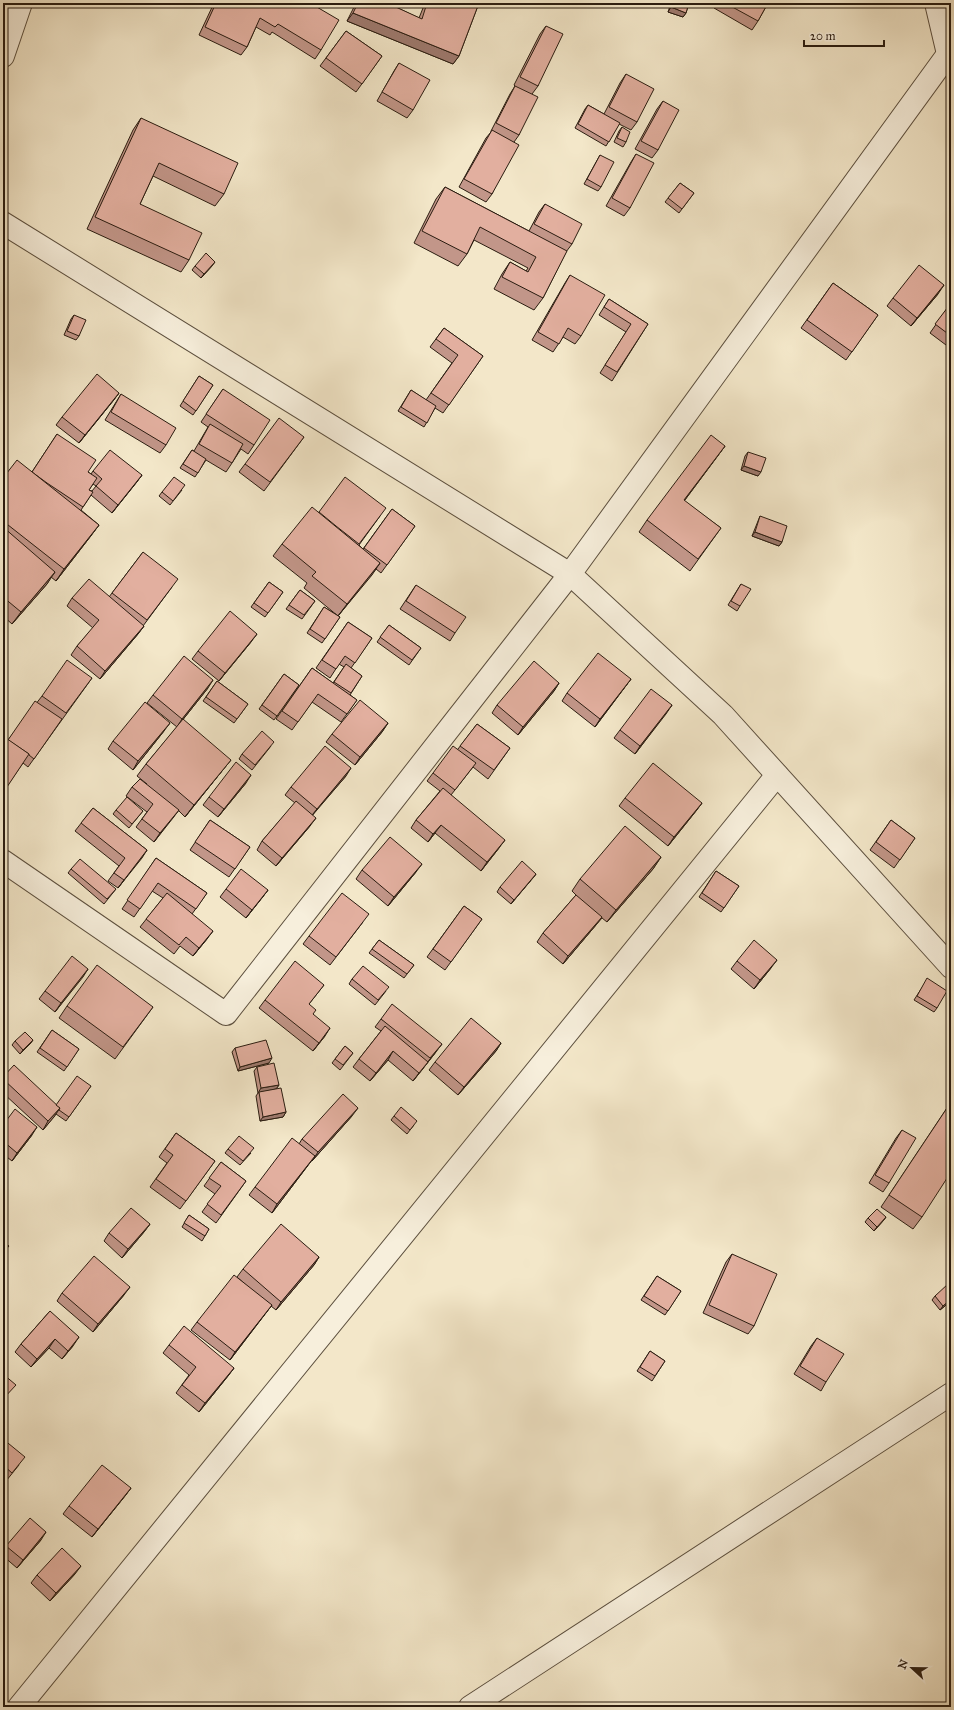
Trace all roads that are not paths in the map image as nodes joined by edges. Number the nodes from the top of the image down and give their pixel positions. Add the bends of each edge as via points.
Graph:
1 (21, 3) edge
2 (936, 3) edge
3 (950, 55) edge
4 (3, 56) edge
5 (3, 223) edge
6 (570, 574) junction
7 (777, 775) junction
8 (3, 861) edge
9 (951, 967) edge
10 (951, 1394) edge
11 (19, 1707) edge
12 (470, 1707) edge

1 - 4 street
2 - 3 street
3 - 6 street
5 - 6 street
6 - 7 street via 723,715
6 - 8 street via 226,1014
7 - 9 street
7 - 11 street
10 - 12 street

